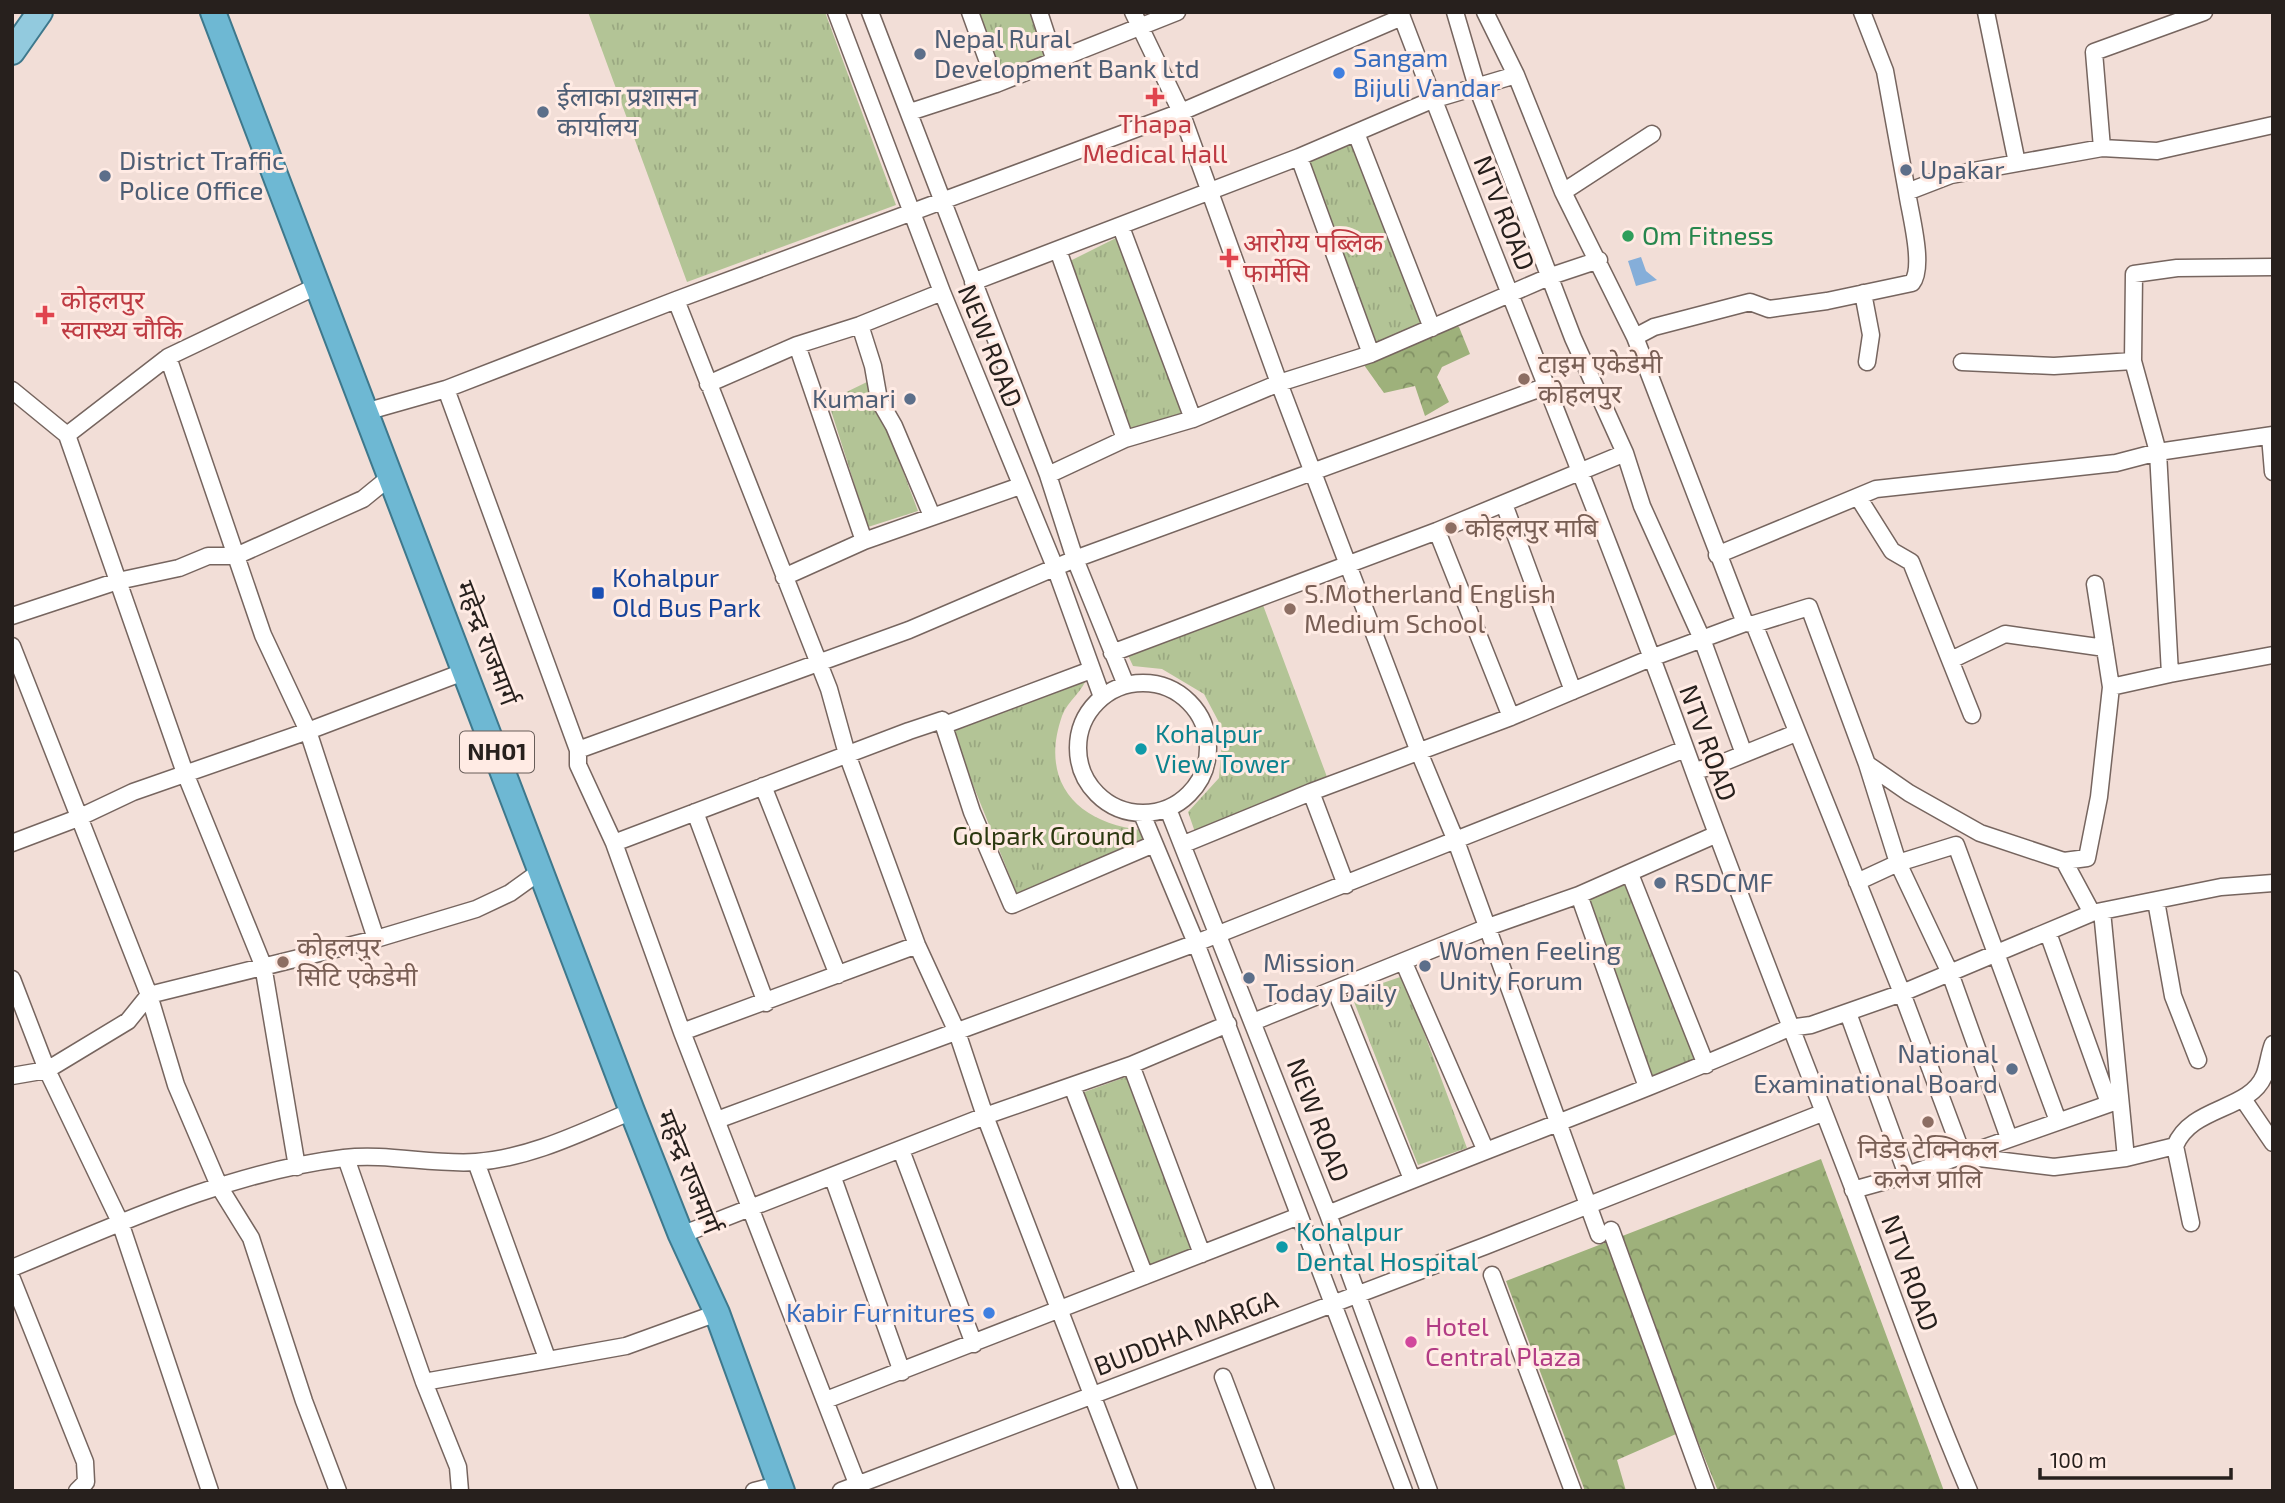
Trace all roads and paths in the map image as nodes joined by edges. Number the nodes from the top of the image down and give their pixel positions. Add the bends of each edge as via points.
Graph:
1 (40, 12) edge
2 (213, 12) edge
3 (836, 12) edge
4 (870, 12) edge
5 (970, 12) edge
6 (1039, 12) edge
7 (1177, 12) edge
8 (1455, 12) edge
9 (1485, 12) edge
10 (1862, 12) edge
11 (1986, 12) edge
12 (2204, 12) edge
13 (1401, 15) edge
14 (1136, 20) edge
15 (12, 52) edge
16 (1507, 56) junction
17 (1055, 61) junction
18 (1516, 75) junction
19 (996, 84) junction
20 (1481, 86) junction
21 (1432, 100) junction
22 (910, 112) junction
23 (1181, 112) junction
24 (2273, 125) edge
25 (1356, 133) junction
26 (1652, 134) dead end
27 (2102, 148) junction
28 (1300, 157) junction
29 (2017, 163) junction
30 (1210, 191) junction
31 (1563, 192) junction
32 (1907, 192) junction
33 (943, 202) junction
34 (913, 213) junction
35 (1121, 227) junction
36 (1058, 250) junction
37 (1599, 260) junction
38 (2273, 267) edge
39 (1550, 276) junction
40 (973, 282) junction
41 (317, 286) junction
42 (942, 292) junction
43 (1511, 293) junction
44 (1863, 293) junction
45 (676, 300) junction
46 (860, 325) junction
47 (1432, 328) junction
48 (1635, 337) junction
49 (797, 345) junction
50 (1371, 354) junction
51 (167, 357) junction
52 (2133, 361) junction
53 (1867, 362) dead end
54 (1962, 362) dead end
55 (1279, 383) junction
56 (708, 384) junction
57 (1544, 387) junction
58 (446, 389) junction
59 (12, 390) edge
60 (365, 412) junction
61 (1193, 419) junction
62 (67, 435) junction
63 (2272, 436) edge
64 (1125, 439) junction
65 (2158, 452) junction
66 (1625, 453) junction
67 (1581, 471) junction
68 (1314, 472) junction
69 (2273, 472) edge
70 (1048, 475) junction
71 (390, 477) junction
72 (1020, 486) junction
73 (1858, 497) junction
74 (1504, 504) junction
75 (932, 516) junction
76 (1437, 531) junction
77 (864, 541) junction
78 (236, 555) junction
79 (1717, 555) junction
80 (1075, 559) junction
81 (1349, 564) junction
82 (1055, 567) junction
83 (784, 577) junction
84 (118, 581) junction
85 (2095, 584) dead end
86 (12, 616) edge
87 (1749, 623) junction
88 (1702, 639) junction
89 (12, 646) edge
90 (2105, 648) junction
91 (1112, 653) junction
92 (2273, 655) edge
93 (1651, 658) junction
94 (1951, 660) junction
95 (818, 662) junction
96 (1091, 670) junction
97 (466, 671) junction
98 (2170, 674) junction
99 (1126, 685) junction
100 (2111, 687) junction
101 (1573, 691) junction
102 (1102, 697) junction
103 (1972, 715) dead end
104 (1511, 717) junction
105 (942, 720) junction
106 (308, 731) junction
107 (1796, 733) junction
108 (1685, 749) junction
109 (578, 750) junction
110 (1419, 752) junction
111 (847, 754) junction
112 (1744, 754) junction
113 (1867, 764) junction
114 (1694, 771) junction
115 (185, 773) junction
116 (763, 786) junction
117 (1311, 792) junction
118 (1168, 809) junction
119 (695, 812) junction
120 (1142, 814) junction
121 (78, 818) junction
122 (1980, 833) junction
123 (1715, 835) junction
124 (1456, 841) junction
125 (12, 843) edge
126 (614, 843) junction
127 (1184, 844) junction
128 (1154, 845) junction
129 (1956, 845) junction
130 (2064, 862) junction
131 (1898, 863) junction
132 (542, 870) junction
133 (1630, 874) junction
134 (1857, 882) junction
135 (2273, 883) edge
136 (1346, 885) junction
137 (1579, 895) junction
138 (2157, 901) junction
139 (2097, 912) junction
140 (1488, 927) junction
141 (1219, 933) junction
142 (2048, 933) junction
143 (376, 939) junction
144 (1196, 943) junction
145 (917, 945) junction
146 (1996, 954) junction
147 (1404, 963) junction
148 (263, 965) junction
149 (1950, 973) junction
150 (838, 975) junction
151 (12, 979) edge
152 (1335, 989) junction
153 (1902, 993) junction
154 (149, 995) junction
155 (766, 1003) junction
156 (1848, 1013) junction
157 (1253, 1022) junction
158 (1228, 1024) junction
159 (1789, 1028) junction
160 (682, 1032) junction
161 (957, 1032) junction
162 (2273, 1044) edge
163 (2198, 1060) dead end
164 (1131, 1065) junction
165 (1706, 1065) junction
166 (47, 1070) junction
167 (12, 1076) edge
168 (2268, 1082) edge
169 (1072, 1086) junction
170 (1647, 1087) junction
171 (2243, 1099) junction
172 (2115, 1102) junction
173 (632, 1111) junction
174 (1822, 1113) junction
175 (985, 1115) junction
176 (717, 1121) junction
177 (2058, 1121) junction
178 (1558, 1125) junction
179 (2010, 1138) junction
180 (2273, 1143) edge
181 (2175, 1146) junction
182 (1485, 1149) junction
183 (901, 1150) junction
184 (1962, 1156) junction
185 (346, 1158) junction
186 (2126, 1158) junction
187 (476, 1162) junction
188 (297, 1167) junction
189 (1908, 1175) junction
190 (833, 1178) junction
191 (1412, 1179) junction
192 (220, 1188) junction
193 (1853, 1190) junction
194 (1588, 1207) junction
195 (751, 1208) junction
196 (1328, 1214) junction
197 (1299, 1216) junction
198 (120, 1222) junction
199 (2191, 1223) dead end
200 (681, 1235) junction
201 (1202, 1254) junction
202 (12, 1268) edge
203 (1492, 1275) dead end
204 (1145, 1276) junction
205 (12, 1279) edge
206 (1356, 1295) junction
207 (1333, 1304) junction
208 (1060, 1310) junction
209 (717, 1313) junction
210 (974, 1343) junction
211 (547, 1358) junction
212 (902, 1372) junction
213 (1223, 1377) dead end
214 (424, 1382) junction
215 (1093, 1396) junction
216 (826, 1400) junction
217 (780, 1488) edge
218 (859, 1488) edge
219 (1702, 1490) edge
220 (77, 1491) edge
221 (210, 1491) edge
222 (338, 1491) edge
223 (460, 1491) edge
224 (754, 1491) edge
225 (841, 1491) edge
226 (1129, 1491) edge
227 (1266, 1491) edge
228 (1404, 1491) edge
229 (1429, 1491) edge
230 (1573, 1491) edge
231 (1969, 1491) edge

1 - 15 main road
2 - 41 highway, महेन्द्र राजमार्ग / NH01
3 - 34 street, NEW ROAD
4 - 22 street, NEW ROAD
5 - 19 street
6 - 17 street
7 - 14 street
8 - 20 street
9 - 16 street
10 - 32 street via 1885,71
11 - 29 street
12 - 27 street via 2094,52
13 - 21 street, NTV ROAD
13 - 23 street
14 - 17 street
14 - 23 street
16 - 18 street
16 - 20 street
17 - 19 street
18 - 20 street
18 - 31 street
19 - 22 street
20 - 21 street
20 - 39 street
21 - 25 street
21 - 43 street, NTV ROAD
22 - 33 street, NEW ROAD
23 - 30 street
23 - 33 street
24 - 27 street via 2157,151
25 - 28 street
25 - 47 street
26 - 31 street
27 - 29 street
28 - 30 street
28 - 50 street
29 - 32 street via 1951,175
30 - 35 street
30 - 55 street
31 - 37 street
32 - 44 street via 1917,276 1912,283
33 - 34 street
33 - 40 street, NEW ROAD
34 - 42 street, NEW ROAD
34 - 45 street
35 - 36 street
35 - 61 street
36 - 40 street
36 - 64 street
37 - 39 street
37 - 48 street
38 - 52 street via 2177,268 2134,274
39 - 43 street
39 - 66 street
40 - 70 street, NEW ROAD
41 - 51 street
41 - 60 highway, महेन्द्र राजमार्ग / NH01
42 - 46 street
42 - 72 street, NEW ROAD
43 - 47 street
43 - 57 street, NTV ROAD
44 - 48 street via 1769,309 1749,302 1654,327
44 - 53 street via 1871,335
45 - 56 street
45 - 58 street
46 - 49 street
46 - 75 street via 880,400
47 - 50 street
48 - 79 street
49 - 56 street
49 - 77 street
50 - 55 street
51 - 62 street
51 - 78 street
52 - 54 street via 2054,366
52 - 65 street
55 - 61 street
55 - 68 street
56 - 83 street
57 - 67 street, NTV ROAD
57 - 68 street
58 - 60 street
58 - 109 street
59 - 62 street
60 - 71 highway, महेन्द्र राजमार्ग / NH01
61 - 64 street
62 - 84 street
63 - 65 street
63 - 69 street
64 - 70 street
65 - 73 street via 2116,463 1876,489
65 - 98 street
66 - 67 street
66 - 88 street via 1642,506
67 - 74 street
67 - 93 street, NTV ROAD
68 - 80 street
68 - 81 street
70 - 80 street, NEW ROAD
71 - 78 street via 363,499
71 - 97 highway, महेन्द्र राजमार्ग / NH01
72 - 75 street
72 - 82 street, NEW ROAD
73 - 79 street
73 - 94 street via 1892,551 1912,562
74 - 76 street
74 - 101 street
75 - 77 street
76 - 81 street
76 - 104 street
77 - 83 street
78 - 84 street via 208,556 179,568
78 - 106 street via 263,635
79 - 87 street
80 - 82 street
80 - 91 street, NEW ROAD
81 - 91 street
81 - 110 street
82 - 95 street via 909,630
82 - 96 street, NEW ROAD
83 - 95 street
84 - 86 street
84 - 115 street
85 - 90 street
87 - 88 street
87 - 107 street
87 - 113 street via 1809,607
88 - 93 street
88 - 112 street
89 - 121 street
90 - 94 street via 2005,634
90 - 100 street
91 - 99 street, NEW ROAD
92 - 98 street
93 - 101 street
93 - 108 street, NTV ROAD
94 - 103 street
95 - 109 street
95 - 111 street
96 - 102 street, NEW ROAD
96 - 105 street via 947,724
97 - 106 street
97 - 132 highway, महेन्द्र राजमार्ग / NH01
98 - 100 street
99 - 102 street
99 - 118 street via 1164,687 1187,700 1202,721 1208,747 1204,772 1190,794
100 - 130 street via 2087,858
101 - 104 street
102 - 120 street via 1089,710 1079,734 1078,761 1084,778 1108,804
104 - 110 street
105 - 111 street
105 - 128 street via 972,812 1012,905
106 - 115 street
106 - 143 street
107 - 112 street
107 - 134 street
108 - 114 street, NTV ROAD
108 - 124 street
109 - 126 street via 578,765
110 - 117 street
110 - 124 street
111 - 116 street
111 - 145 street
112 - 114 street
113 - 122 street
113 - 131 street
114 - 123 street, NTV ROAD
115 - 121 street
115 - 148 street
116 - 119 street
116 - 150 street
117 - 127 street
117 - 136 street
118 - 120 street
118 - 127 street, NEW ROAD
119 - 126 street
119 - 155 street
120 - 128 street, NEW ROAD
121 - 125 street
121 - 154 street
122 - 129 street
122 - 130 street
123 - 133 street
123 - 159 street, NTV ROAD
124 - 136 street
124 - 140 street
126 - 160 street
127 - 141 street, NEW ROAD
128 - 144 street, NEW ROAD
129 - 131 street
129 - 146 street
130 - 139 street
131 - 134 street
131 - 149 street
132 - 143 street via 510,894 476,909
132 - 173 highway, महेन्द्र राजमार्ग / NH01
133 - 137 street
133 - 165 street
134 - 153 street
135 - 138 street via 2221,887
136 - 141 street
137 - 140 street
137 - 170 street
138 - 139 street
138 - 163 street via 2173,996
139 - 142 street
139 - 172 street
140 - 147 street
140 - 178 street
141 - 144 street
141 - 157 street, NEW ROAD
142 - 146 street
142 - 172 street
143 - 148 street
144 - 158 street, NEW ROAD
144 - 161 street
145 - 150 street
145 - 161 street
146 - 149 street
146 - 177 street
147 - 152 street
147 - 182 street
148 - 154 street
148 - 188 street
149 - 153 street
149 - 179 street
150 - 155 street
151 - 166 street
152 - 157 street
152 - 191 street
153 - 156 street
153 - 184 street
154 - 166 street via 128,1021
154 - 192 street via 176,1084
155 - 160 street
156 - 159 street
156 - 189 street
157 - 196 street, NEW ROAD
158 - 164 street
158 - 197 street, NEW ROAD
159 - 165 street
159 - 174 street, NTV ROAD
160 - 176 street
161 - 175 street
161 - 176 street
162 - 168 street
164 - 169 street
164 - 201 street
165 - 170 street
166 - 167 street
166 - 198 street
168 - 171 street
169 - 175 street
169 - 204 street
170 - 178 street
171 - 180 street
171 - 181 street via 2196,1120 2181,1132
172 - 177 street
172 - 186 street
173 - 187 street via 532,1153
173 - 200 highway, महेन्द्र राजमार्ग / NH01
174 - 193 street, NTV ROAD
174 - 194 street, BUDDHA MARGA
175 - 183 street
175 - 208 street
176 - 195 street
177 - 179 street
178 - 182 street
178 - 194 street
179 - 184 street
181 - 186 street
181 - 199 street
182 - 191 street
183 - 190 street
183 - 210 street
184 - 186 street via 2054,1167
184 - 189 street
185 - 187 street
185 - 188 street
185 - 214 street
187 - 211 street
188 - 192 street
189 - 193 street
190 - 195 street
190 - 212 street
191 - 196 street
192 - 198 street
192 - 222 street via 251,1238
193 - 231 street, NTV ROAD
194 - 206 street, BUDDHA MARGA
194 - 219 street via 1605,1232
195 - 200 street
195 - 216 street
196 - 206 street, NEW ROAD
197 - 201 street
197 - 207 street, NEW ROAD
198 - 202 street
198 - 221 street
200 - 209 highway, महेन्द्र राजमार्ग / NH01
201 - 204 street
203 - 230 street
204 - 208 street
205 - 220 street via 85,1462 86,1482
206 - 207 street, BUDDHA MARGA
206 - 229 street, NEW ROAD
207 - 215 street, BUDDHA MARGA
207 - 228 street, NEW ROAD
208 - 210 street
208 - 215 street
209 - 211 street via 626,1346
209 - 217 highway, महेन्द्र राजमार्ग / NH01
210 - 212 street
211 - 214 street
212 - 216 street
213 - 227 street
214 - 223 street via 458,1467
215 - 218 street, BUDDHA MARGA
215 - 226 street
216 - 218 street
217 - 224 street
218 - 225 street, BUDDHA MARGA

